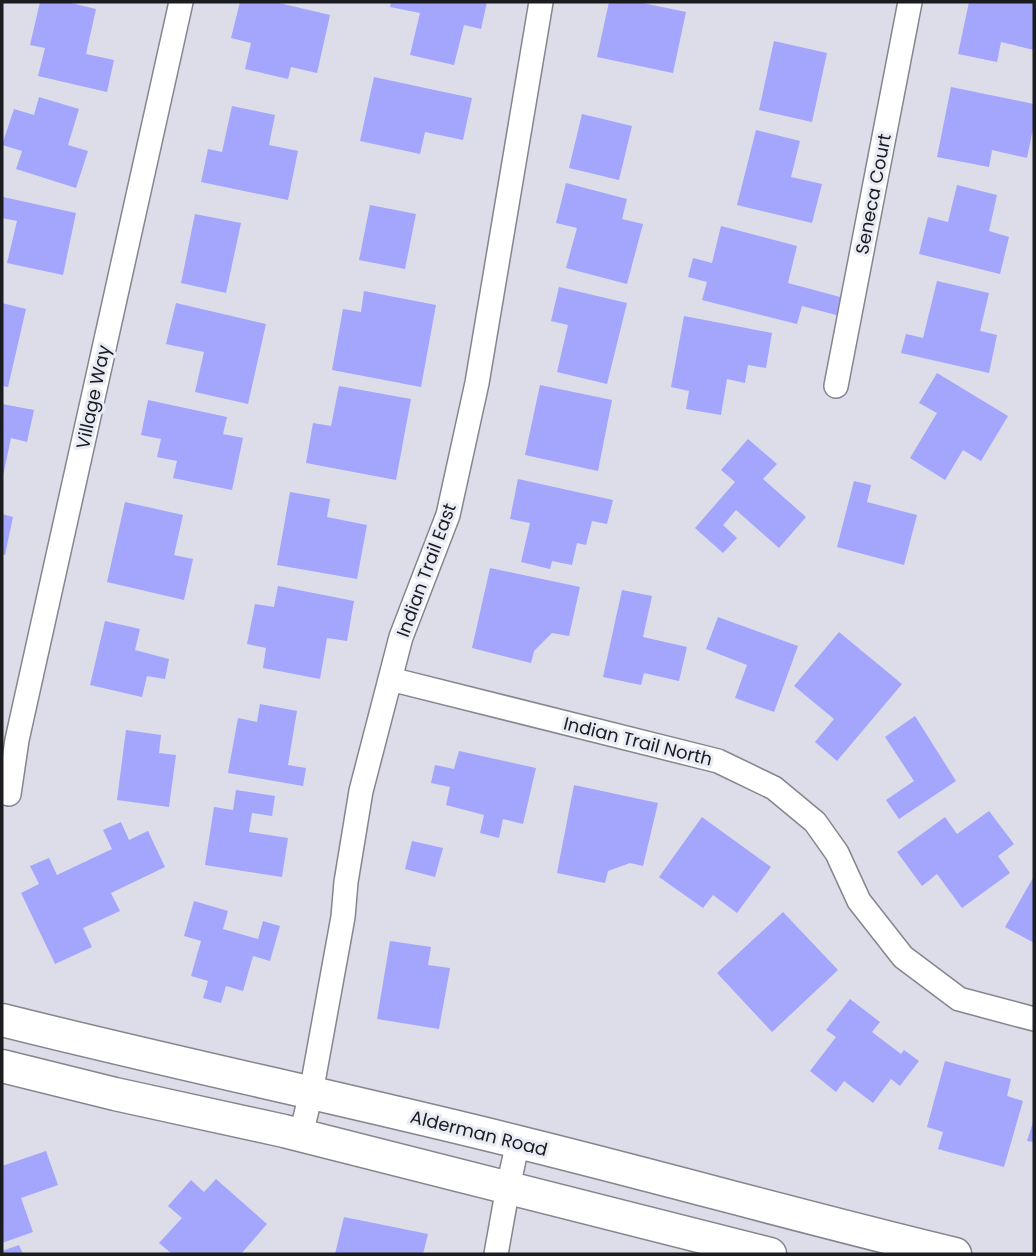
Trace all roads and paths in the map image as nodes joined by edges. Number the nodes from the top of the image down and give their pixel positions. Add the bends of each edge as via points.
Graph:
1 (181, 2) edge
2 (541, 2) edge
3 (910, 2) edge
4 (836, 386) dead end
5 (390, 680) junction
6 (5, 793) edge
7 (1034, 1018) edge
8 (2, 1020) edge
9 (2, 1066) edge
10 (311, 1093) junction
11 (301, 1135) junction
12 (519, 1142) junction
13 (508, 1187) junction
14 (496, 1254) edge
15 (770, 1254) edge
16 (955, 1254) edge

1 - 6 street, Village Way
2 - 5 street, Indian Trail East via 477,383 448,515 401,637
3 - 4 street, Seneca Court
5 - 7 street, Indian Trail North via 718,761 774,788 815,822 837,853 859,901 903,957 959,999
5 - 10 street, Indian Trail East via 361,791
8 - 10 main road, Alderman Road
9 - 11 main road
10 - 11 street, Indian Trail East
10 - 12 main road, Alderman Road
11 - 13 main road
12 - 13 street
12 - 16 main road, Alderman Road
13 - 14 street
13 - 15 main road

